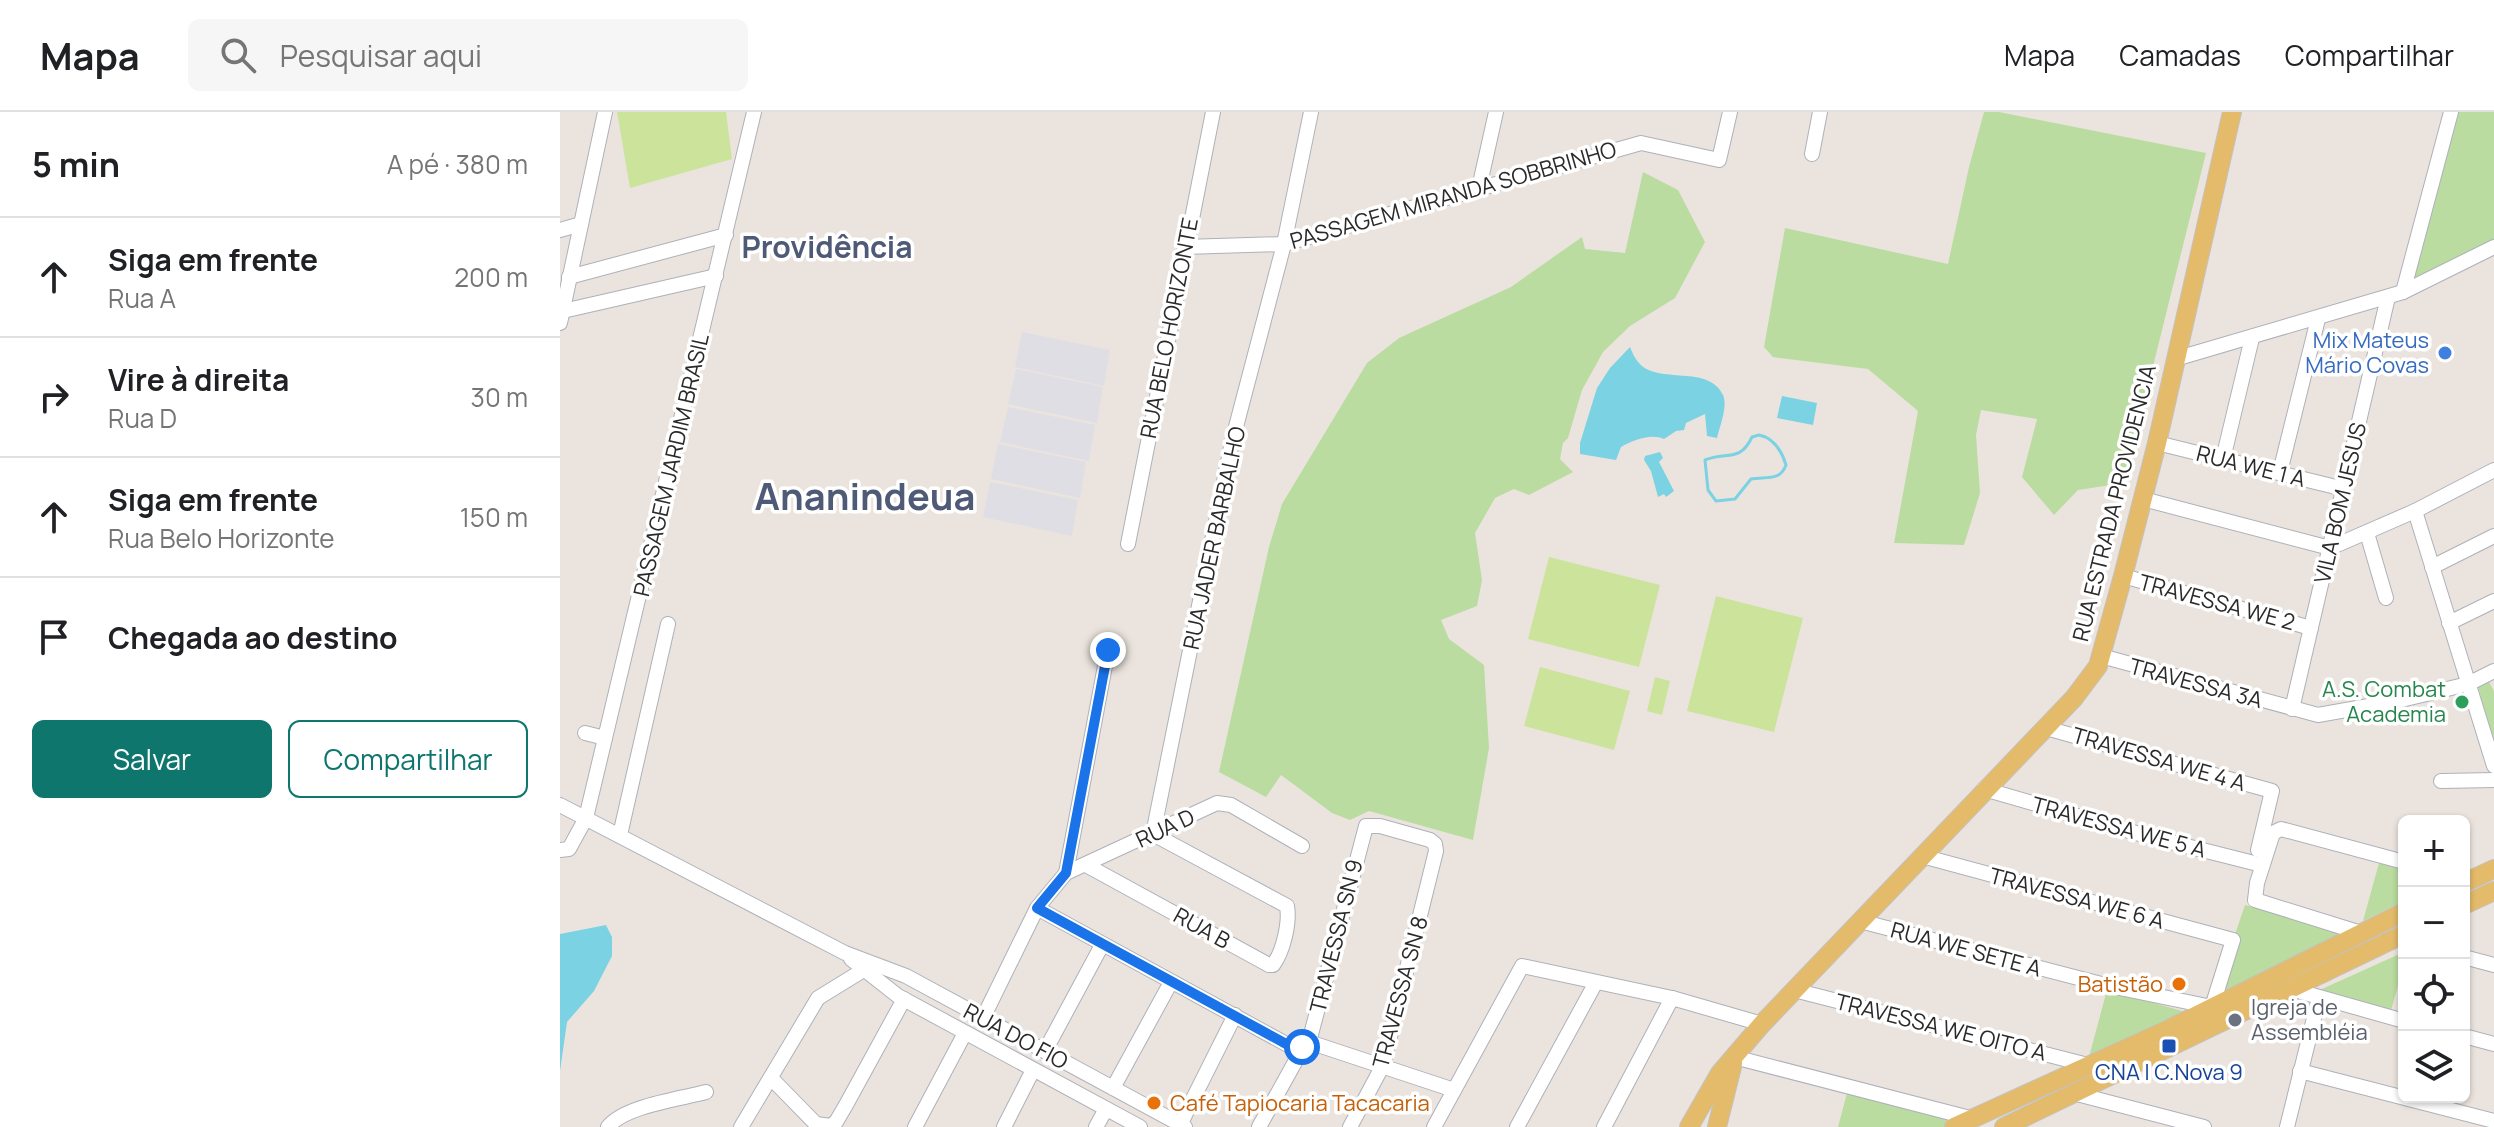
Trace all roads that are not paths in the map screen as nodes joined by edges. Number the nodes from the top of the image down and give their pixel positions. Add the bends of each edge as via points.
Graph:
1 (605, 112) edge
2 (754, 112) edge
3 (1213, 112) edge
4 (1311, 112) edge
5 (1496, 112) edge
6 (1730, 112) edge
7 (1820, 112) edge
8 (2232, 112) edge
9 (2451, 112) edge
10 (1812, 154) dead end
11 (1479, 188) junction
12 (581, 224) junction
13 (560, 230) edge
14 (726, 235) junction
15 (1284, 244) junction
16 (1184, 247) junction
17 (2494, 247) edge
18 (716, 276) junction
19 (569, 277) junction
20 (2403, 292) junction
21 (2388, 297) junction
22 (561, 317) edge
23 (2318, 319) junction
24 (2252, 338) junction
25 (2175, 359) junction
26 (2157, 443) junction
27 (2223, 459) junction
28 (2494, 470) edge
29 (2280, 472) junction
30 (2344, 489) junction
31 (2143, 499) junction
32 (2415, 511) junction
33 (2367, 533) junction
34 (2494, 536) edge
35 (1128, 544) dead end
36 (2330, 548) junction
37 (2432, 567) junction
38 (2123, 576) junction
39 (2386, 598) dead end
40 (2494, 601) edge
41 (2449, 623) junction
42 (668, 624) dead end
43 (2311, 628) junction
44 (1108, 650) dead end
45 (2101, 656) junction
46 (2494, 671) edge
47 (2468, 684) junction
48 (2292, 709) junction
49 (2046, 728) junction
50 (585, 733) dead end
51 (605, 738) junction
52 (2494, 766) edge
53 (2494, 780) edge
54 (2441, 781) dead end
55 (1984, 789) junction
56 (560, 805) edge
57 (586, 818) junction
58 (1363, 830) joint
59 (1153, 834) junction
60 (620, 835) junction
61 (1302, 846) dead end
62 (560, 850) edge
63 (1922, 856) junction
64 (2398, 860) edge
65 (2259, 862) junction
66 (1086, 865) junction
67 (2494, 869) edge
68 (1066, 873) junction
69 (2470, 879) edge
70 (2494, 891) edge
71 (2470, 902) edge
72 (1037, 908) junction
73 (2398, 915) edge
74 (1860, 921) junction
75 (2361, 933) junction
76 (2398, 939) edge
77 (1102, 945) junction
78 (2470, 959) edge
79 (2494, 965) edge
80 (869, 968) junction
81 (1171, 982) junction
82 (1595, 984) junction
83 (2291, 989) junction
84 (1794, 990) junction
85 (1672, 998) junction
86 (2319, 998) junction
87 (904, 999) junction
88 (2212, 1007) junction
89 (1235, 1015) junction
90 (983, 1018) junction
91 (2398, 1019) edge
92 (1762, 1024) junction
93 (2212, 1026) junction
94 (965, 1033) junction
95 (2470, 1038) edge
96 (2494, 1044) edge
97 (1304, 1046) junction
98 (1045, 1051) junction
99 (1734, 1057) junction
100 (1383, 1065) junction
101 (2087, 1068) junction
102 (1033, 1070) junction
103 (2300, 1071) junction
104 (771, 1078) junction
105 (1113, 1088) junction
106 (1454, 1090) junction
107 (706, 1092) dead end
108 (2073, 1093) junction
109 (1106, 1109) junction
110 (2494, 1121) edge
111 (1962, 1123) edge
112 (610, 1124) edge
113 (1182, 1126) edge
114 (741, 1127) edge
115 (823, 1127) edge
116 (915, 1127) edge
117 (1004, 1127) edge
118 (1096, 1127) edge
119 (1140, 1127) edge
120 (1259, 1127) edge
121 (1350, 1127) edge
122 (1434, 1127) edge
123 (1517, 1127) edge
124 (1604, 1127) edge
125 (1689, 1127) edge
126 (1718, 1127) edge
127 (2004, 1127) edge
128 (2204, 1127) edge
129 (2287, 1127) edge

1 - 12 street
2 - 14 street, PASSAGEM JARDIM BRASIL
3 - 16 street, RUA BELO HORIZONTE
4 - 15 street, RUA JADER BARBALHO
5 - 11 street
6 - 11 street, PASSAGEM MIRANDA SOBBRINHO via 1719,160 1641,143
7 - 10 street
8 - 25 main road, RUA ESTRADA PROVIDENCIA
9 - 20 street
11 - 15 street, PASSAGEM MIRANDA SOBBRINHO
12 - 13 street
12 - 19 street
14 - 18 street, PASSAGEM JARDIM BRASIL
14 - 19 street
15 - 16 street, PASSAGEM MIRANDA SOBBRINHO
15 - 59 street, RUA JADER BARBALHO via 1232,442
16 - 35 street, RUA BELO HORIZONTE
17 - 20 street
18 - 22 street
18 - 51 street, PASSAGEM JARDIM BRASIL
19 - 22 street
20 - 21 street
21 - 23 street
21 - 30 street, VILA BOM JESUS
23 - 24 street
23 - 29 street
24 - 25 street
24 - 27 street
25 - 26 main road, RUA ESTRADA PROVIDENCIA
26 - 27 street, RUA WE 1 A
26 - 31 main road, RUA ESTRADA PROVIDENCIA
27 - 29 street, RUA WE 1 A
28 - 32 street
29 - 30 street, RUA WE 1 A
30 - 36 street, VILA BOM JESUS
31 - 36 street
31 - 38 main road, RUA ESTRADA PROVIDENCIA
32 - 33 street
32 - 37 street
33 - 36 street
33 - 39 street
34 - 37 street
36 - 43 street, VILA BOM JESUS
37 - 41 street
38 - 43 street, TRAVESSA WE 2
38 - 45 main road, RUA ESTRADA PROVIDENCIA
40 - 41 street
41 - 47 street
42 - 60 street
43 - 48 street, VILA BOM JESUS
44 - 68 street
45 - 48 street, TRAVESSA 3A
45 - 49 main road, RUA ESTRADA PROVIDENCIA via 2088,682
46 - 47 street
47 - 48 street, TRAVESSA 3A via 2318,715
47 - 52 street
49 - 55 main road, RUA ESTRADA PROVIDENCIA
49 - 65 street, TRAVESSA WE 4 A via 2272,791
50 - 51 street
51 - 57 street, PASSAGEM JARDIM BRASIL
53 - 54 street
55 - 63 main road, RUA ESTRADA PROVIDENCIA
55 - 65 street, TRAVESSA WE 5 A
56 - 57 street, RUA DO FIO
57 - 60 street, RUA DO FIO
57 - 62 street via 569,849
58 - 97 street, TRAVESSA SN 9
58 - 100 street, TRAVESSA SN 8 via 1372,824 1423,838 1435,844 1436,851
59 - 61 street, RUA D via 1222,803
59 - 66 street, RUA D
59 - 66 street, RUA B via 1287,906 1273,965
60 - 80 street, RUA DO FIO
63 - 74 main road, RUA ESTRADA PROVIDENCIA
63 - 88 street, TRAVESSA WE 6 A via 2233,940
64 - 65 street via 2281,829 2273,833
65 - 75 street via 2254,896 2261,904
66 - 68 street, RUA D
67 - 69 main road
68 - 72 street, RUA D
70 - 71 main road
72 - 77 street
72 - 90 street, RUA D
73 - 75 main road
74 - 84 main road, RUA ESTRADA PROVIDENCIA
74 - 88 street, RUA WE SETE A via 2105,985
75 - 88 main road
76 - 83 main road
77 - 81 street
77 - 98 street
78 - 79 street
80 - 87 street, RUA DO FIO
80 - 90 street, RUA DO FIO via 906,976
80 - 104 street via 818,998
81 - 89 street
81 - 105 street
82 - 85 street
82 - 106 street via 1522,966
82 - 123 street
83 - 86 street
83 - 93 main road
84 - 92 main road, RUA ESTRADA PROVIDENCIA
84 - 101 street, TRAVESSA WE OITO A
85 - 92 street
85 - 124 street
86 - 91 street
86 - 103 street
87 - 94 street, RUA DO FIO
87 - 115 street via 836,1122
88 - 93 main road
88 - 101 main road
89 - 97 street
89 - 113 street
90 - 98 street, RUA DO FIO
92 - 99 main road, RUA ESTRADA PROVIDENCIA
93 - 108 main road
94 - 102 street, RUA DO FIO
94 - 116 street
95 - 96 street
97 - 100 street
97 - 120 street, TRAVESSA SN 9
98 - 105 street, RUA DO FIO
99 - 111 street
99 - 125 main road, RUA ESTRADA PROVIDENCIA
99 - 126 main road, RUA ESTRADA PROVIDENCIA
100 - 106 street
100 - 121 street, TRAVESSA SN 8
101 - 111 main road
102 - 109 street, RUA DO FIO
102 - 117 street
103 - 110 street
103 - 129 street
104 - 114 street
104 - 115 street
105 - 113 street, RUA DO FIO
106 - 122 street
107 - 112 street via 634,1111
108 - 127 main road
108 - 128 street
109 - 118 street
109 - 119 street, RUA DO FIO

